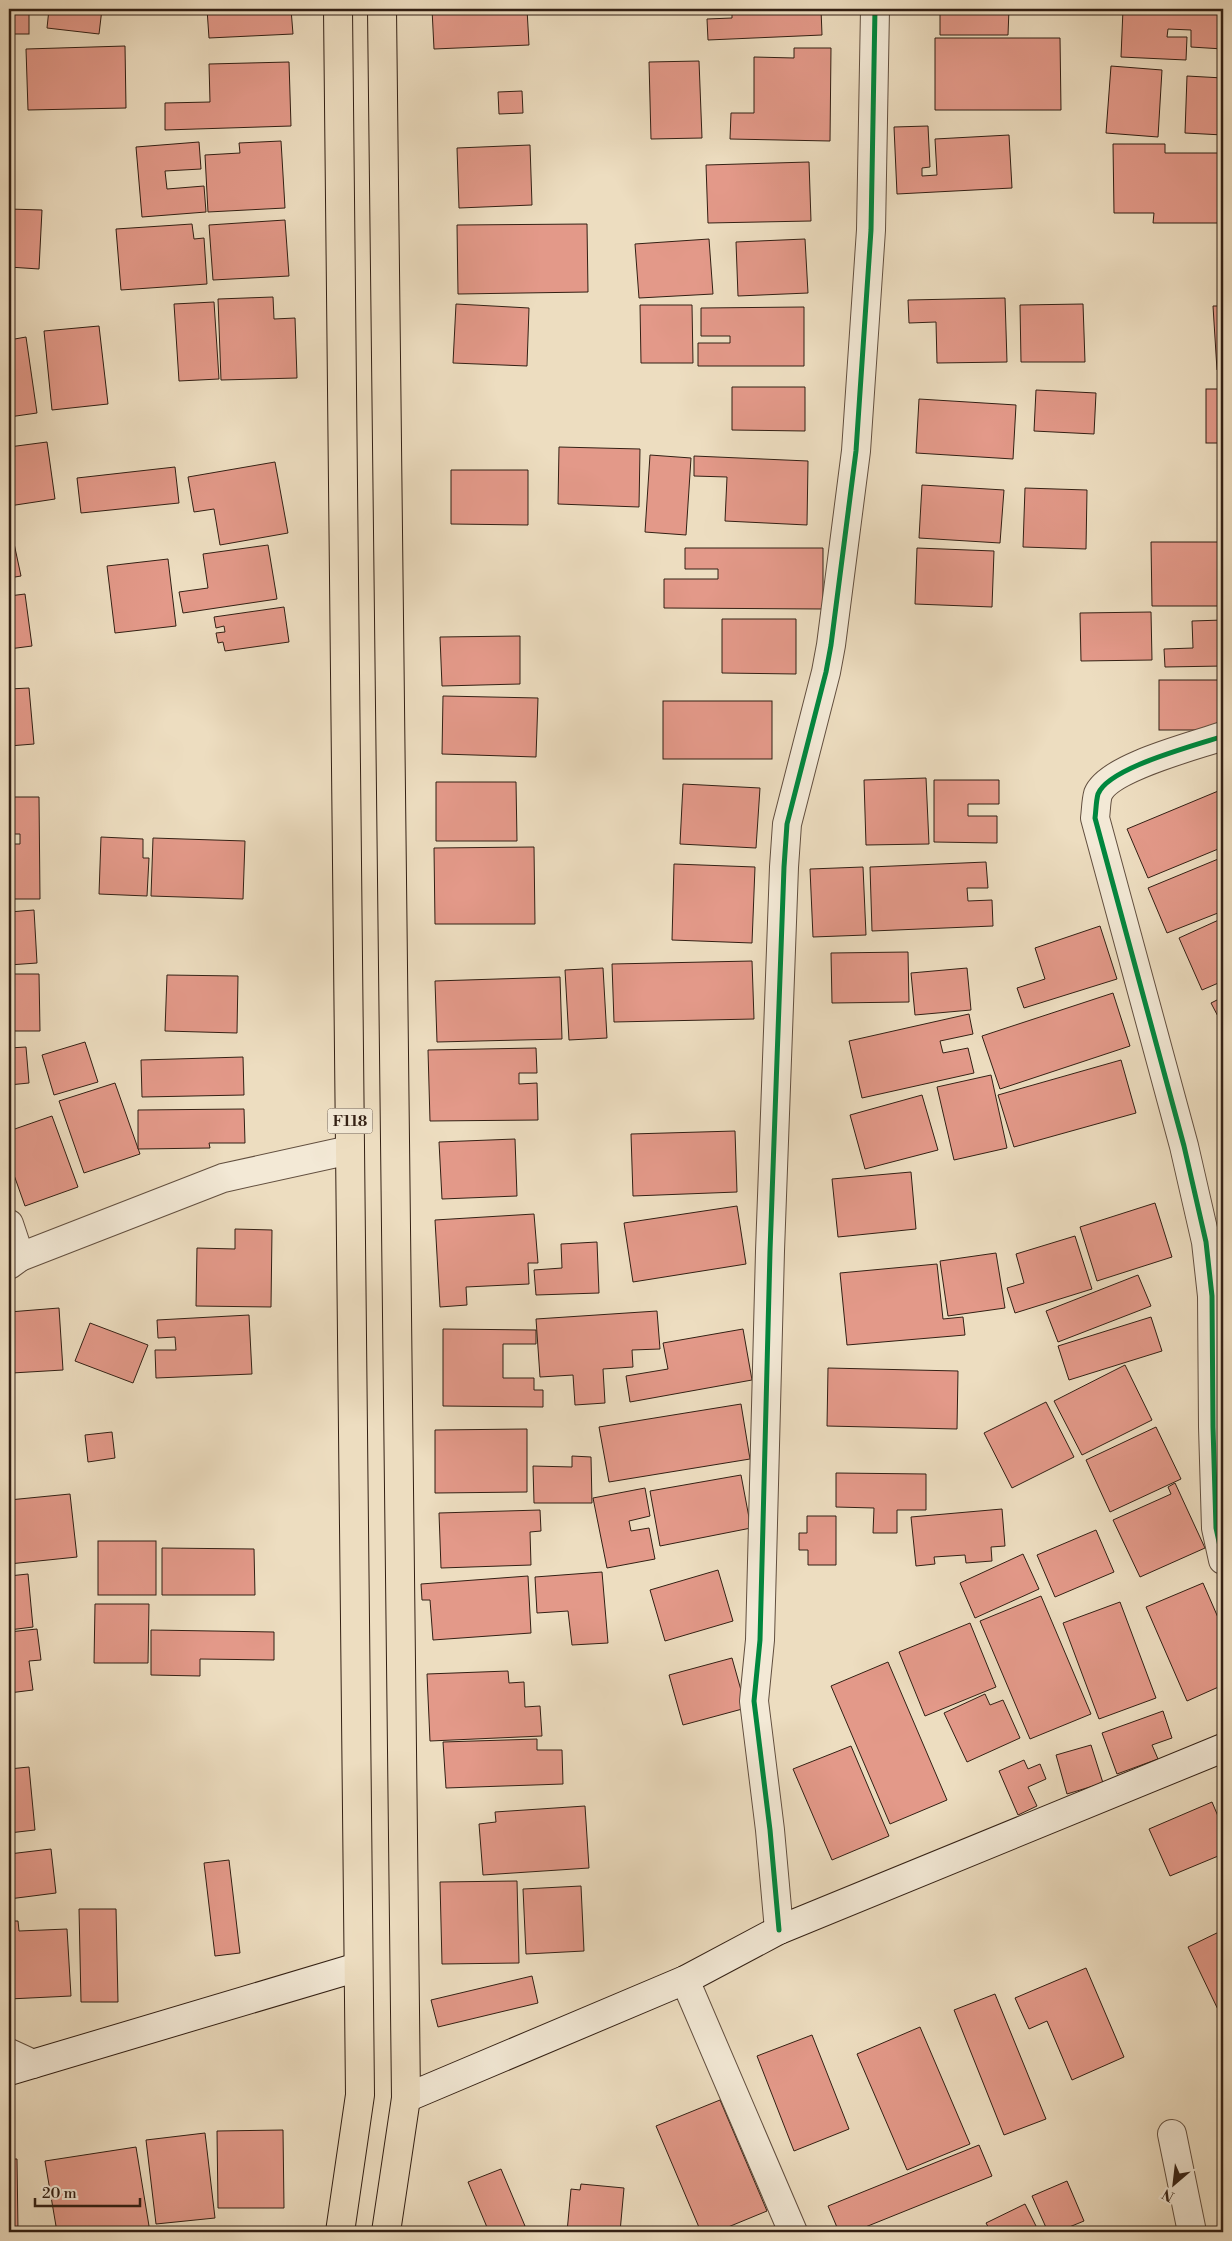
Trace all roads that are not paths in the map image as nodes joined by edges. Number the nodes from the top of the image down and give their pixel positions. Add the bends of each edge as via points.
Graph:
1 (338, 9) edge
2 (382, 9) edge
3 (875, 9) edge
4 (1223, 736) edge
5 (350, 1150) junction
6 (9, 1224) edge
7 (14, 1261) edge
8 (1223, 1560) edge
9 (1223, 1748) edge
10 (779, 1930) junction
11 (358, 1967) junction
12 (685, 1980) junction
13 (9, 2052) edge
14 (21, 2068) edge
15 (406, 2098) junction
16 (1172, 2134) dead end
17 (340, 2232) edge
18 (386, 2232) edge
19 (793, 2232) edge
20 (1192, 2232) edge

1 - 5 main road, F118
2 - 15 main road, F118
3 - 10 street via 871,230 856,451 831,646 787,824 784,867 760,1640 754,1702
4 - 8 street via 1128,768 1106,782 1098,794 1095,818 1184,1146 1206,1242 1212,1296 1216,1528
5 - 7 street via 223,1178
5 - 11 main road, F118
6 - 7 street
9 - 10 street
10 - 12 street
11 - 14 street
11 - 17 main road, F118 via 360,2095
12 - 15 street
12 - 19 street
13 - 14 street
15 - 18 main road, F118
16 - 20 street

